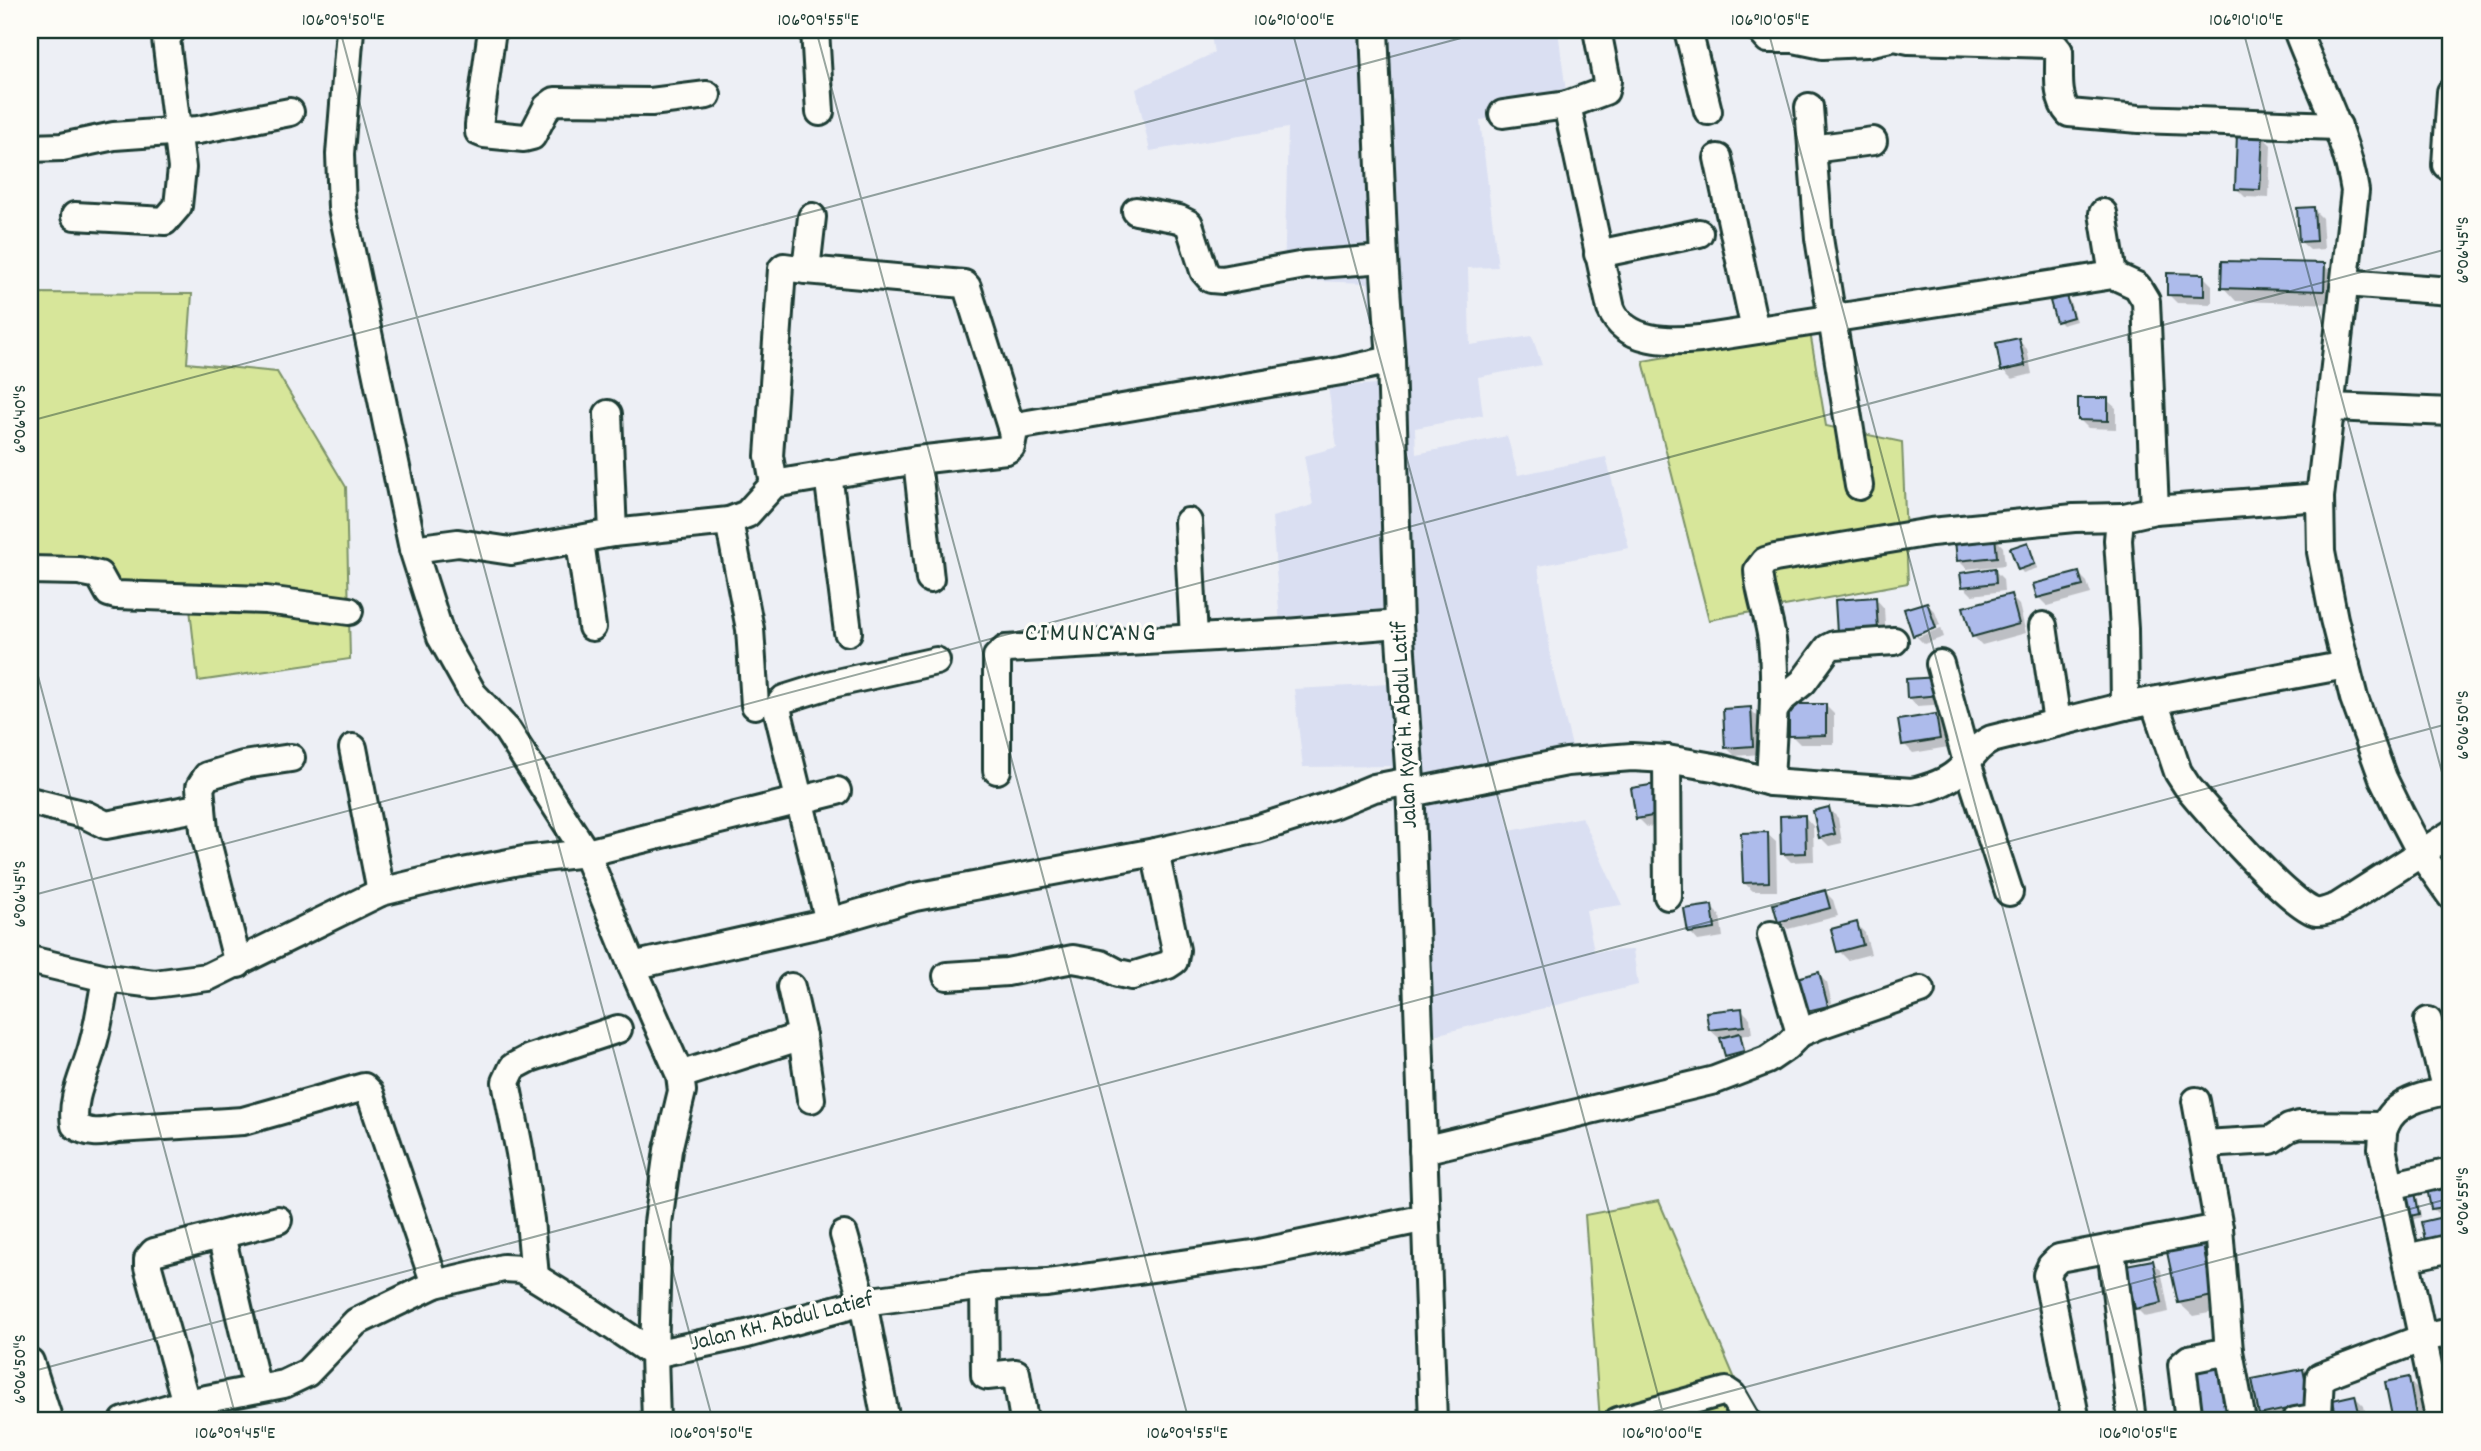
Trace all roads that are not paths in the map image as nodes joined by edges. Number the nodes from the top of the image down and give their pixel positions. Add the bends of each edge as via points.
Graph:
1 (172, 30) edge
2 (350, 30) edge
3 (492, 30) edge
4 (814, 30) edge
5 (1374, 30) edge
6 (1597, 30) edge
7 (1688, 30) edge
8 (1760, 30) edge
9 (2297, 30) edge
10 (2451, 92) edge
11 (707, 95) dead end
12 (1567, 105) junction
13 (1809, 107) dead end
14 (1708, 111) dead end
15 (290, 112) dead end
16 (820, 112) dead end
17 (1503, 114) dead end
18 (2338, 126) junction
19 (178, 131) junction
20 (1873, 141) dead end
21 (30, 148) edge
22 (1812, 149) junction
23 (1717, 158) dead end
24 (2446, 165) dead end
25 (1136, 211) dead end
26 (2103, 213) dead end
27 (75, 216) dead end
28 (812, 217) dead end
29 (1699, 233) dead end
30 (1598, 254) junction
31 (1384, 258) junction
32 (806, 270) junction
33 (2113, 275) junction
34 (2345, 283) junction
35 (2451, 291) edge
36 (1833, 320) junction
37 (1755, 330) junction
38 (1391, 360) junction
39 (2331, 407) junction
40 (2451, 412) edge
41 (608, 415) dead end
42 (1011, 427) junction
43 (917, 460) junction
44 (828, 474) junction
45 (774, 484) junction
46 (1859, 486) dead end
47 (2320, 497) junction
48 (2155, 510) junction
49 (2122, 517) junction
50 (729, 521) junction
51 (1188, 522) dead end
52 (613, 533) junction
53 (580, 541) junction
54 (413, 550) junction
55 (30, 570) edge
56 (930, 579) dead end
57 (349, 611) dead end
58 (1399, 624) junction
59 (2043, 626) dead end
60 (592, 627) dead end
61 (848, 632) dead end
62 (1194, 638) junction
63 (1894, 641) dead end
64 (936, 661) dead end
65 (1940, 664) dead end
66 (2346, 665) junction
67 (2154, 701) junction
68 (755, 705) dead end
69 (2125, 706) junction
70 (1774, 710) junction
71 (2057, 722) junction
72 (353, 748) dead end
73 (290, 758) dead end
74 (1667, 759) junction
75 (1967, 762) junction
76 (998, 770) dead end
77 (1770, 782) junction
78 (1410, 787) junction
79 (837, 791) dead end
80 (30, 801) edge
81 (801, 802) junction
82 (202, 807) junction
83 (2451, 834) edge
84 (1155, 852) junction
85 (586, 853) junction
86 (2422, 855) junction
87 (381, 892) junction
88 (2009, 892) dead end
89 (1668, 896) dead end
90 (2451, 896) edge
91 (829, 922) junction
92 (1771, 935) dead end
93 (30, 961) edge
94 (238, 964) junction
95 (632, 966) junction
96 (947, 976) dead end
97 (106, 978) junction
98 (791, 987) dead end
99 (1921, 990) dead end
100 (2428, 1021) dead end
101 (618, 1029) dead end
102 (1800, 1033) junction
103 (802, 1036) junction
104 (680, 1075) junction
105 (2448, 1090) edge
106 (811, 1099) dead end
107 (2196, 1101) dead end
108 (2385, 1126) junction
109 (2205, 1144) junction
110 (1423, 1150) junction
111 (2451, 1172) edge
112 (2390, 1186) junction
113 (1426, 1218) junction
114 (278, 1220) dead end
115 (2219, 1228) junction
116 (221, 1235) junction
117 (844, 1235) dead end
118 (2451, 1248) edge
119 (2111, 1249) junction
120 (2406, 1258) junction
121 (535, 1277) junction
122 (435, 1284) junction
123 (984, 1286) junction
124 (863, 1302) junction
125 (2451, 1332) edge
126 (2423, 1338) junction
127 (2229, 1350) junction
128 (654, 1354) junction
129 (30, 1362) edge
130 (257, 1389) junction
131 (186, 1403) junction
132 (2443, 1417) edge
133 (136, 1419) edge
134 (1024, 1419) dead end
135 (49, 1421) edge
136 (656, 1421) edge
137 (886, 1421) edge
138 (1433, 1421) edge
139 (1618, 1421) edge
140 (1747, 1421) edge
141 (2076, 1421) edge
142 (2132, 1421) edge
143 (2189, 1421) edge
144 (2242, 1421) edge
145 (2295, 1421) edge

1 - 19 street via 166,40
2 - 54 street, Jalan KH. Abdul Latief via 342,208
3 - 11 street via 480,133 532,136 555,101 651,102
4 - 16 street
5 - 31 street, Jalan Kyai H. Abdul Latif
6 - 12 street via 1608,86 1601,94
7 - 14 street
8 - 18 street via 1768,39 1823,45 1895,37 2048,44 2059,51 2061,98 2069,113
9 - 18 street
10 - 24 street
12 - 17 street
12 - 30 street
13 - 22 street
15 - 19 street
18 - 34 street via 2355,191
19 - 21 street
19 - 27 street via 182,168 178,206 165,220
20 - 22 street
22 - 36 street via 1819,238
23 - 37 street
25 - 31 street via 1189,224 1204,271 1211,279
26 - 33 street
28 - 32 street
29 - 30 street
30 - 37 street via 1614,316 1646,337 1669,342
31 - 38 street, Jalan Kyai H. Abdul Latif
32 - 42 street via 964,284
32 - 45 street via 782,269 769,456
33 - 36 street
33 - 48 street via 2137,286 2146,301
34 - 35 street
34 - 39 street
36 - 37 street
36 - 46 street
38 - 42 street
38 - 58 street, Jalan Kyai H. Abdul Latif
39 - 40 street
39 - 47 street
41 - 52 street
42 - 43 street via 1013,443 1006,450
43 - 44 street
43 - 56 street
44 - 45 street
44 - 61 street
45 - 50 street via 747,514
47 - 48 street
47 - 66 street via 2321,552
48 - 49 street
49 - 69 street via 2118,540
49 - 70 street via 1931,532 1765,561 1758,570 1772,642
50 - 52 street
50 - 68 street via 750,629
51 - 62 street
52 - 53 street
53 - 54 street via 511,551 458,543
53 - 60 street
54 - 85 street, Jalan KH. Abdul Latief via 441,637 472,694 507,730
55 - 57 street via 79,570 99,575 109,593 116,595 266,600
58 - 62 street
58 - 78 street, Jalan Kyai H. Abdul Latif
59 - 71 street
62 - 76 street via 999,652
63 - 70 street via 1828,648
64 - 81 street via 784,699 778,712
65 - 75 street
66 - 67 street
66 - 86 street via 2384,778
67 - 69 street
67 - 86 street via 2187,786 2290,896 2314,912 2337,906
69 - 71 street
70 - 77 street
71 - 75 street via 1979,744
72 - 87 street
73 - 82 street via 207,776 200,787
74 - 77 street
74 - 78 street via 1567,762
74 - 89 street
75 - 77 street via 1945,781 1912,792
75 - 88 street
78 - 84 street via 1374,788 1257,829
78 - 110 street, Jalan Kyai H. Abdul Latif
79 - 81 street
80 - 82 street via 86,815 106,825
81 - 85 street
81 - 91 street
82 - 94 street
83 - 86 street
84 - 91 street via 915,897
84 - 96 street via 1176,950 1168,965 1132,976 1073,959 1007,972
85 - 87 street via 524,860
85 - 95 street, Jalan KH. Abdul Latief
86 - 90 street
87 - 94 street
91 - 95 street
92 - 102 street
93 - 97 street
94 - 97 street via 184,981 154,984
95 - 104 street, Jalan KH. Abdul Latief
97 - 122 street via 73,1114 75,1125 84,1132 102,1133 243,1121 364,1087 370,1093
98 - 103 street
99 - 102 street
100 - 105 street
101 - 121 street via 530,1058 513,1067 506,1082
102 - 110 street via 1767,1060 1715,1080
103 - 104 street
103 - 106 street
104 - 128 street, Jalan KH. Abdul Latief via 682,1091 658,1223
105 - 108 street via 2406,1102
107 - 109 street
108 - 109 street via 2299,1125 2272,1140
108 - 112 street via 2382,1148
109 - 115 street
110 - 113 street, Jalan Kyai H. Abdul Latif
111 - 112 street
112 - 120 street
113 - 123 street, Jalan KH. Abdul Latief via 1259,1253 1047,1283
113 - 138 street, Jalan Kyai H. Abdul Latif
114 - 116 street
115 - 119 street
115 - 127 street
116 - 130 street
116 - 131 street via 154,1252 149,1259
117 - 124 street
118 - 120 street
119 - 141 street via 2060,1258 2047,1275
119 - 142 street
120 - 126 street
121 - 122 street via 522,1269 503,1268
121 - 128 street
122 - 130 street via 356,1322 307,1373
123 - 124 street, Jalan KH. Abdul Latief
123 - 134 street via 985,1375 1016,1373
124 - 128 street, Jalan KH. Abdul Latief
124 - 137 street
125 - 126 street
126 - 132 street
126 - 145 street via 2320,1377 2318,1414
127 - 143 street via 2189,1359 2182,1365
127 - 144 street
128 - 136 street
129 - 135 street
130 - 131 street
131 - 133 street
139 - 140 street via 1726,1391

